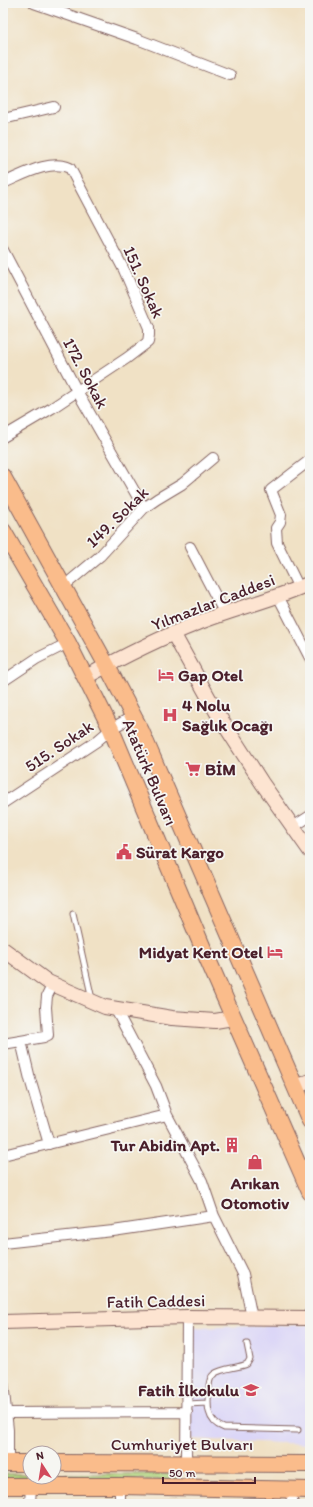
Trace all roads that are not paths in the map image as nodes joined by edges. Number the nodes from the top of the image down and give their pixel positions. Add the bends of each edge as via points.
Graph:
1 (34, 3) edge
2 (230, 75) dead end
3 (54, 107) dead end
4 (3, 119) edge
5 (3, 183) edge
6 (3, 250) edge
7 (77, 391) junction
8 (3, 436) edge
9 (213, 458) dead end
10 (310, 460) edge
11 (3, 477) edge
12 (144, 508) junction
13 (3, 530) edge
14 (190, 547) dead end
15 (64, 586) junction
16 (304, 586) edge
17 (278, 596) junction
18 (225, 614) junction
19 (173, 633) junction
20 (68, 643) junction
21 (310, 658) edge
22 (107, 666) junction
23 (86, 678) junction
24 (3, 681) edge
25 (133, 716) junction
26 (112, 729) junction
27 (3, 803) edge
28 (310, 816) edge
29 (293, 826) junction
30 (310, 851) edge
31 (73, 914) dead end
32 (6, 953) edge
33 (53, 984) junction
34 (93, 1002) junction
35 (116, 1010) junction
36 (233, 1018) junction
37 (21, 1041) junction
38 (3, 1044) edge
39 (310, 1081) edge
40 (295, 1087) junction
41 (167, 1115) junction
42 (310, 1122) edge
43 (49, 1144) junction
44 (3, 1155) edge
45 (310, 1192) edge
46 (214, 1216) junction
47 (3, 1243) edge
48 (187, 1317) junction
49 (252, 1318) junction
50 (310, 1318) edge
51 (3, 1322) edge
52 (248, 1344) dead end
53 (3, 1382) edge
54 (207, 1403) junction
55 (187, 1408) junction
56 (5, 1414) edge
57 (298, 1430) dead end
58 (5, 1463) edge
59 (22, 1463) edge
60 (62, 1463) edge
61 (186, 1463) junction
62 (310, 1464) edge
63 (3, 1486) edge
64 (31, 1486) junction
65 (120, 1486) junction
66 (310, 1490) edge
67 (292, 1497) edge
68 (30, 1504) edge
69 (120, 1504) edge

1 - 2 street
3 - 4 street
5 - 7 street, 151. Sokak via 53,164 70,168 124,270 149,328 148,342
6 - 7 street, 172. Sokak
7 - 8 street, 151. Sokak
7 - 12 street, 172. Sokak
9 - 12 street, 149. Sokak via 182,484
10 - 16 street via 271,490 281,515 276,528 277,543
11 - 15 main road, Atatürk Bulvarı
12 - 15 street, 149. Sokak via 100,556
13 - 20 main road, Atatürk Bulvarı
14 - 18 street
15 - 22 main road, Atatürk Bulvarı
16 - 17 street, Yılmazlar Caddesi
17 - 18 street, Yılmazlar Caddesi
17 - 21 street
18 - 19 street, Yılmazlar Caddesi
19 - 22 street, Yılmazlar Caddesi
19 - 29 street via 217,713
20 - 23 main road, Atatürk Bulvarı
20 - 24 street via 36,659
22 - 23 street, Yılmazlar Caddesi
22 - 25 main road, Atatürk Bulvarı
23 - 26 main road, Atatürk Bulvarı
25 - 26 street, 515. Sokak
25 - 40 main road, Atatürk Bulvarı
26 - 27 street, 515. Sokak via 98,741
26 - 36 main road, Atatürk Bulvarı
28 - 29 street
29 - 30 street
31 - 34 lane
32 - 33 street
33 - 34 street
33 - 37 street via 47,996 48,1035
34 - 35 street
35 - 36 street via 215,1021
35 - 41 street via 156,1086
36 - 45 main road, Atatürk Bulvarı
37 - 38 street
37 - 43 street
39 - 40 street
40 - 42 main road, Atatürk Bulvarı
41 - 43 street
41 - 46 street via 202,1181
43 - 44 street
46 - 47 street via 113,1231
46 - 49 street via 243,1274
48 - 49 street, Fatih Caddesi
48 - 51 street, Fatih Caddesi
48 - 55 street
49 - 50 street, Fatih Caddesi
52 - 54 lane via 250,1359 247,1364 214,1374 210,1379
53 - 56 street
54 - 55 lane
54 - 57 lane via 214,1422 224,1428
55 - 56 street
55 - 61 street
56 - 58 street
58 - 59 main road
60 - 61 main road, Cumhuriyet Bulvarı
61 - 62 main road, Cumhuriyet Bulvarı
63 - 64 main road
64 - 65 main road
64 - 68 street
65 - 67 main road
65 - 69 street
66 - 67 main road

